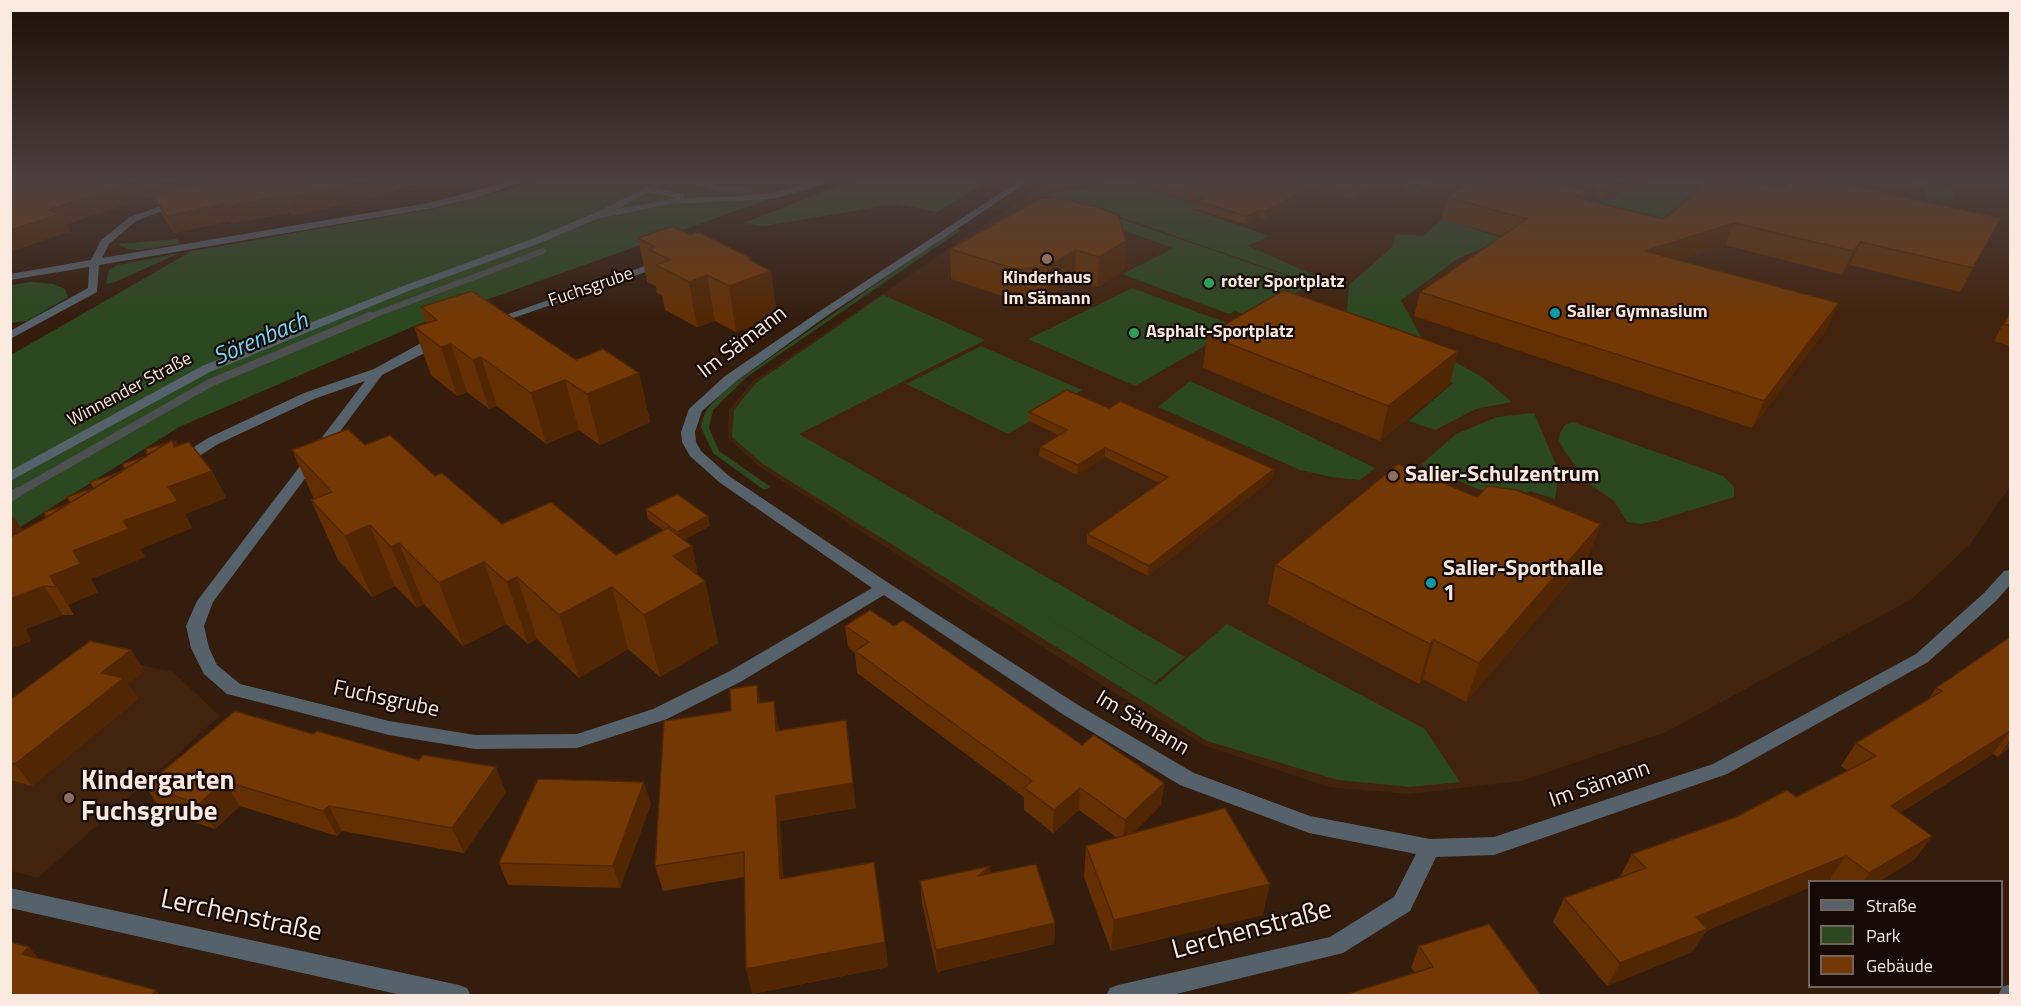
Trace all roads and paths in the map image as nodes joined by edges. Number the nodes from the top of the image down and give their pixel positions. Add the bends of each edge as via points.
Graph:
1 (125, 226) edge
2 (313, 226) edge
3 (573, 226) edge
4 (957, 226) edge
5 (669, 261) edge
6 (94, 264) junction
7 (10, 277) edge
8 (480, 327) edge
9 (10, 336) edge
10 (447, 338) edge
11 (378, 372) junction
12 (163, 473) edge
13 (10, 477) edge
14 (2010, 575) edge
15 (884, 588) junction
16 (1430, 848) junction
17 (10, 898) edge
18 (459, 996) edge
19 (1118, 996) edge

1 - 6 street via 105,242
2 - 6 street
3 - 13 street, Winnender Straße via 206,369
4 - 15 street, Im Sämann via 730,379 696,409 688,432 695,453 724,479
5 - 8 street, Fuchsgrube
6 - 7 street
6 - 9 street via 93,290
10 - 11 street, Fuchsgrube
11 - 12 street, Fuchsgrube via 309,396 213,441
11 - 15 street, Fuchsgrube via 205,600 195,627 200,648 210,669 234,689 389,728 475,742 577,741 660,714 736,676
14 - 16 street, Im Sämann via 1922,658 1720,770 1494,846
15 - 16 street, Im Sämann via 1071,710 1187,779 1309,824
16 - 19 street, Lerchenstraße via 1402,904 1335,946
17 - 18 street, Lerchenstraße

